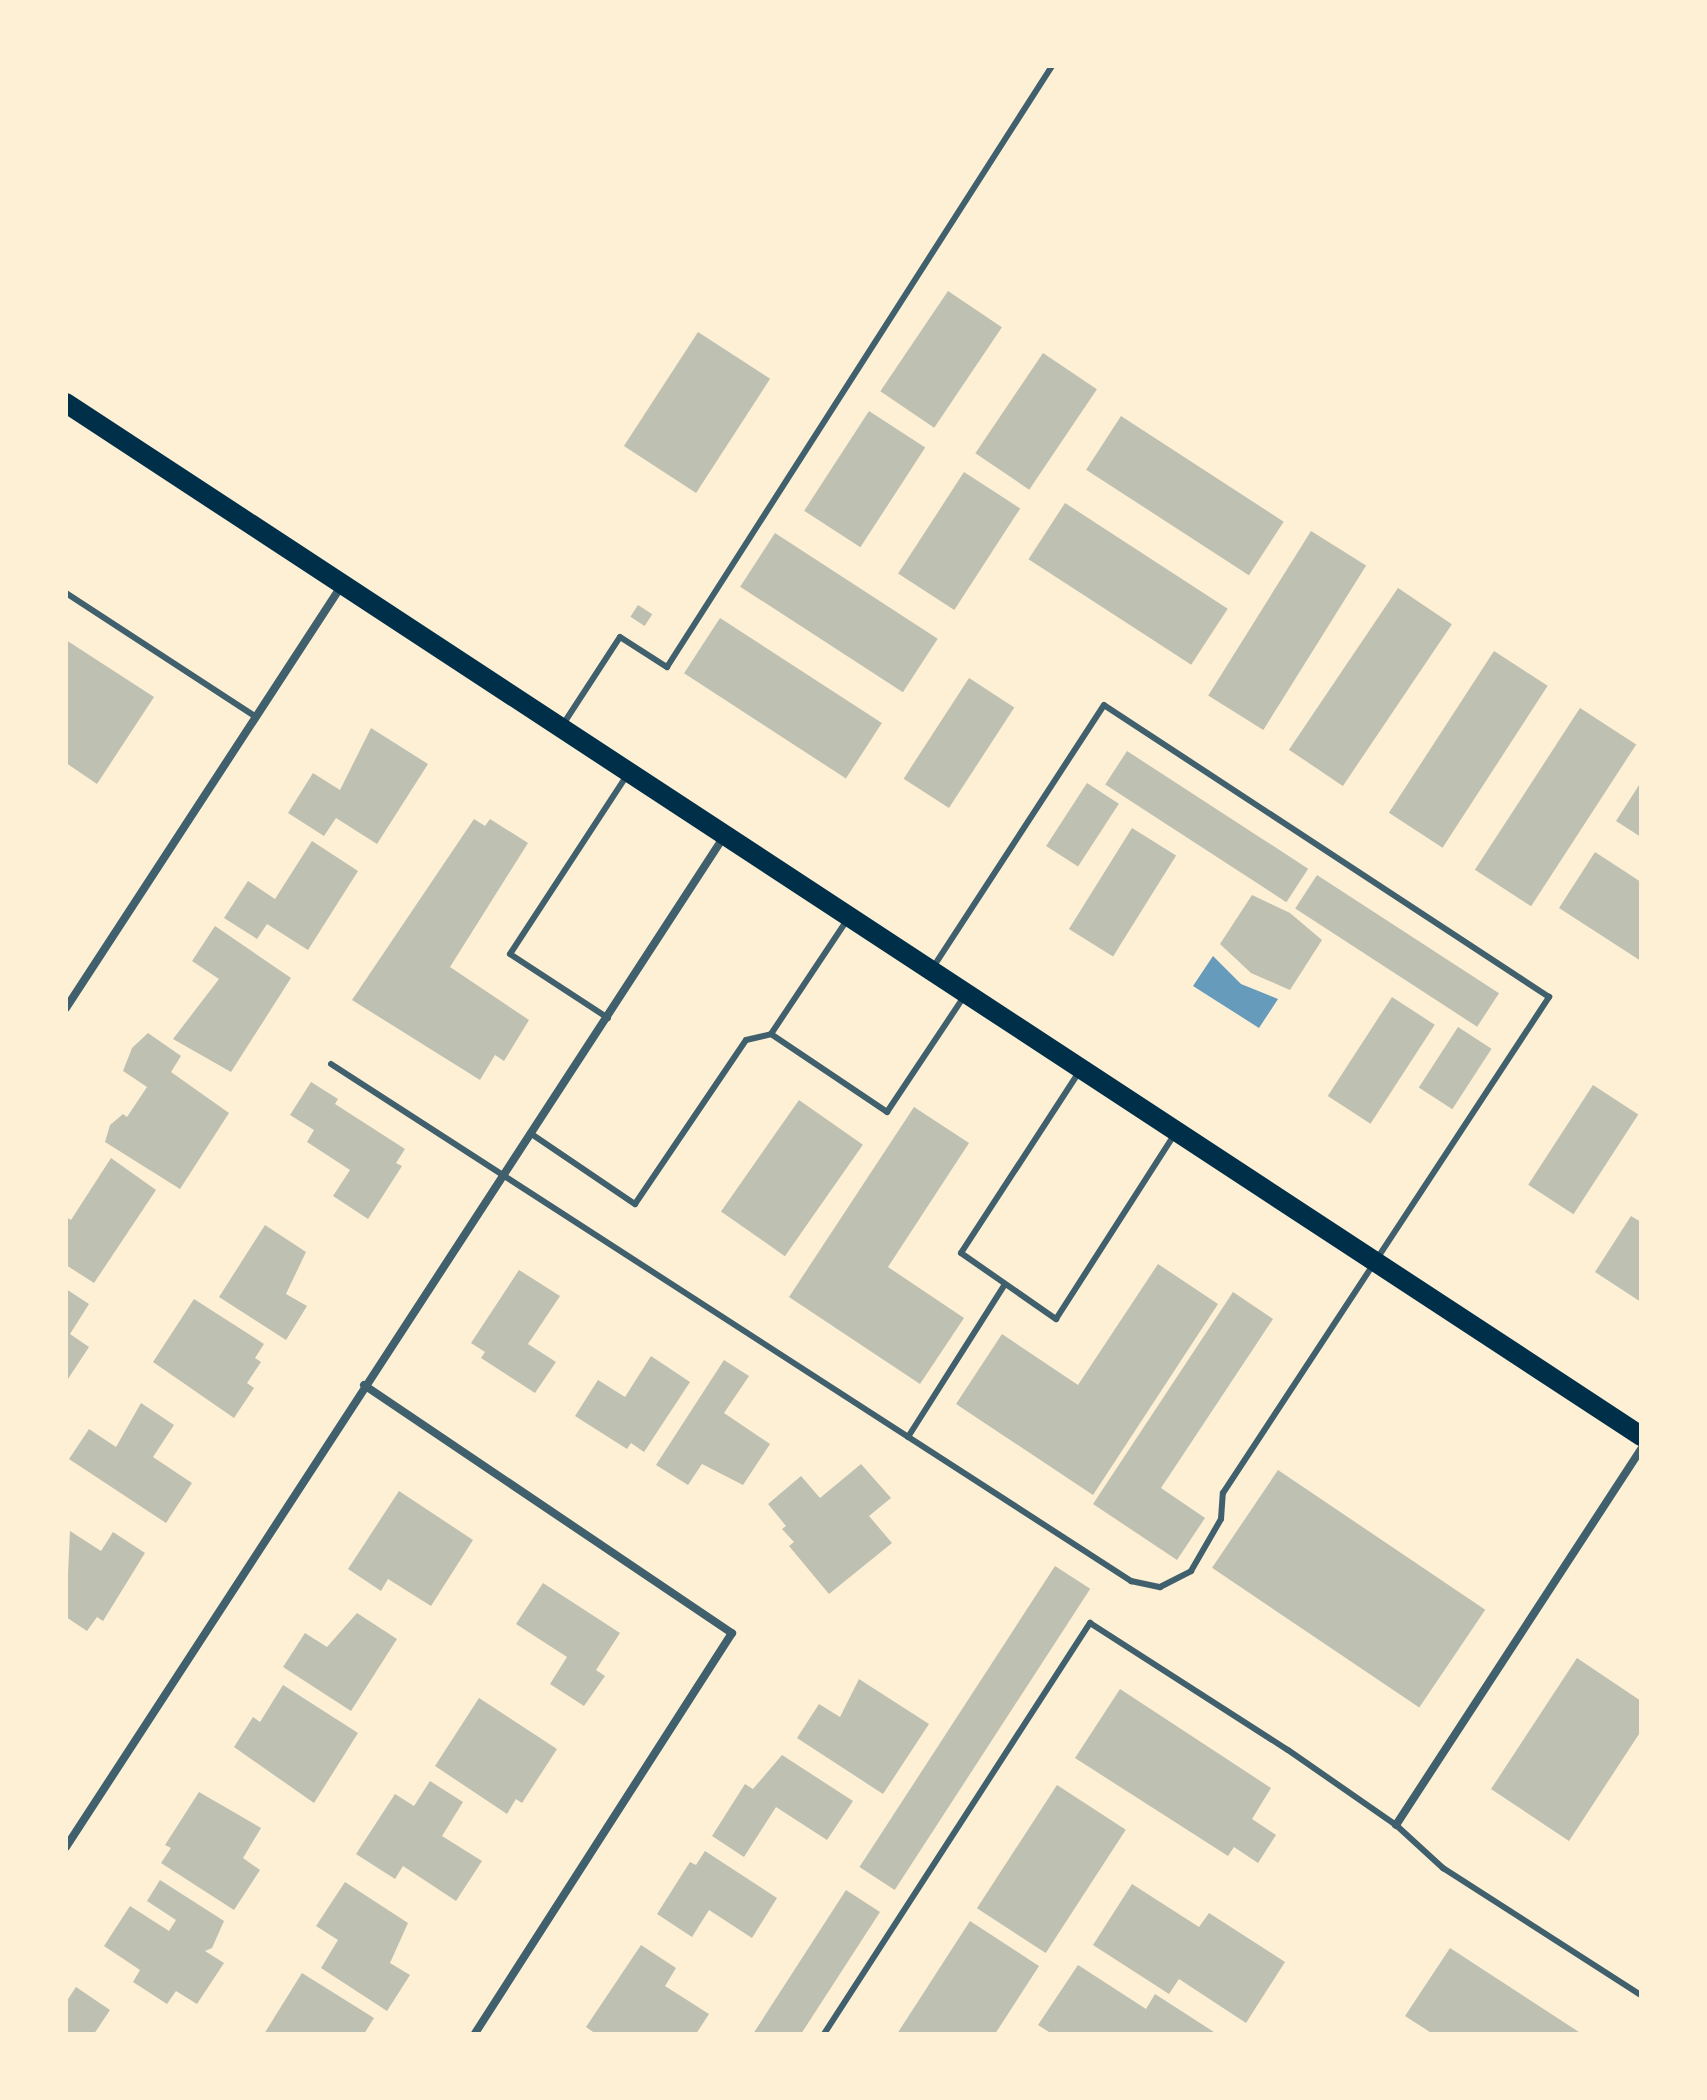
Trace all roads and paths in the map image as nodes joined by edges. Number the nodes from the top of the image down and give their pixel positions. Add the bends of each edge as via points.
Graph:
1 (1052, 66) edge
2 (66, 403) edge
3 (343, 584) junction
4 (66, 593) edge
5 (255, 716) junction
6 (562, 726) junction
7 (629, 771) junction
8 (725, 835) junction
9 (849, 917) junction
10 (931, 971) junction
11 (966, 994) junction
12 (66, 1008) edge
13 (608, 1018) junction
14 (771, 1034) junction
15 (331, 1064) dead end
16 (1081, 1069) junction
17 (1176, 1132) junction
18 (530, 1133) junction
19 (503, 1175) junction
20 (1373, 1260) junction
21 (1005, 1284) junction
22 (364, 1385) junction
23 (1641, 1436) edge
24 (908, 1437) junction
25 (1641, 1449) edge
26 (1396, 1825) junction
27 (66, 1847) edge
28 (1641, 1995) edge
29 (475, 2034) edge
30 (824, 2034) edge

1 - 6 lane via 667,667 620,637
2 - 3 main road
3 - 5 street
3 - 6 main road
4 - 5 lane
5 - 12 street
6 - 7 main road
7 - 8 main road
7 - 13 lane via 510,954
8 - 9 main road
8 - 13 street
9 - 10 main road
9 - 14 lane
10 - 11 main road
10 - 20 lane via 1104,705 1549,997
11 - 14 lane via 887,1112
11 - 16 main road
13 - 18 street
14 - 18 lane via 746,1040 635,1204
15 - 19 lane
16 - 17 main road
16 - 21 lane via 961,1253
17 - 20 main road
17 - 21 lane via 1056,1319
18 - 19 street
19 - 22 street
19 - 24 lane
20 - 23 main road
20 - 24 lane via 1223,1493 1221,1519 1191,1571 1160,1587 1131,1581
21 - 24 lane
22 - 27 street
22 - 29 street via 732,1633
25 - 26 street
26 - 28 lane via 1443,1868
26 - 30 lane via 1090,1623

